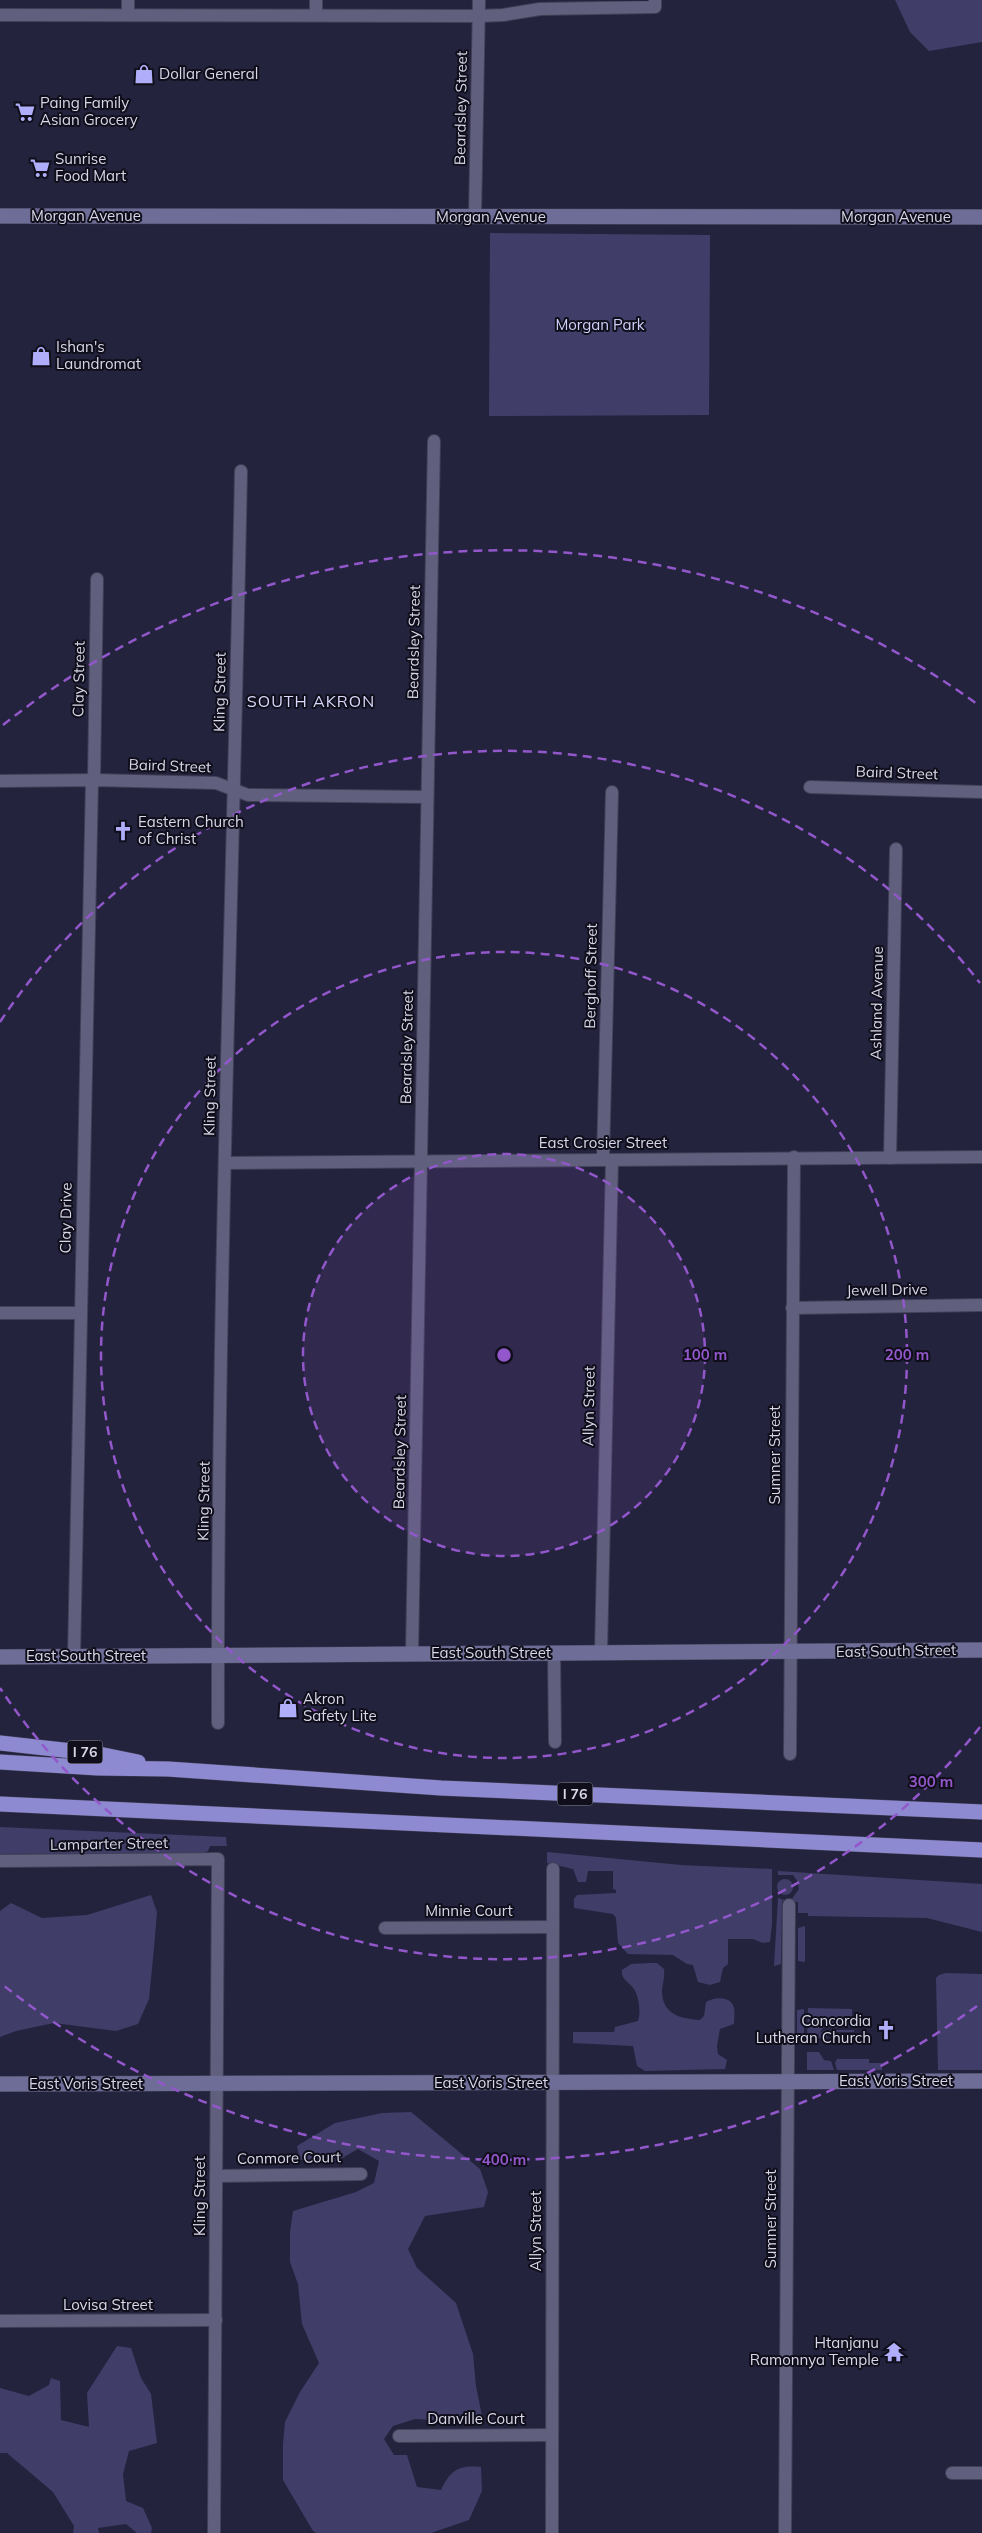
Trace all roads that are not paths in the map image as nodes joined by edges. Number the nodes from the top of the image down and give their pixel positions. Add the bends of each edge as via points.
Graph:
1 (128, 0) edge
2 (316, 0) edge
3 (479, 0) edge
4 (655, 3) edge
5 (0, 15) edge
6 (128, 15) junction
7 (316, 15) junction
8 (478, 16) junction
9 (0, 216) edge
10 (475, 217) junction
11 (982, 217) edge
12 (434, 441) dead end
13 (241, 471) dead end
14 (97, 579) dead end
15 (93, 780) junction
16 (0, 781) edge
17 (810, 787) dead end
18 (234, 790) junction
19 (612, 792) dead end
20 (982, 792) edge
21 (427, 797) junction
22 (896, 849) dead end
23 (794, 1157) junction
24 (982, 1157) edge
25 (890, 1158) junction
26 (607, 1160) junction
27 (422, 1161) junction
28 (225, 1163) junction
29 (982, 1305) edge
30 (792, 1308) junction
31 (0, 1313) edge
32 (81, 1313) junction
33 (982, 1650) edge
34 (554, 1652) junction
35 (601, 1652) junction
36 (412, 1653) junction
37 (790, 1653) junction
38 (218, 1656) junction
39 (0, 1657) edge
40 (74, 1657) junction
41 (218, 1723) dead end
42 (555, 1742) dead end
43 (0, 1743) edge
44 (790, 1754) dead end
45 (0, 1762) edge
46 (168, 1769) junction
47 (0, 1804) edge
48 (982, 1812) edge
49 (982, 1850) edge
50 (218, 1859) joint
51 (0, 1861) edge
52 (553, 1869) dead end
53 (789, 1905) dead end
54 (553, 1927) junction
55 (385, 1928) dead end
56 (982, 2081) edge
57 (788, 2082) junction
58 (552, 2083) junction
59 (0, 2084) edge
60 (216, 2084) junction
61 (361, 2174) dead end
62 (216, 2176) junction
63 (216, 2320) junction
64 (0, 2321) edge
65 (552, 2435) junction
66 (399, 2436) dead end
67 (952, 2473) dead end
68 (982, 2473) edge
69 (214, 2533) edge
70 (552, 2533) edge
71 (786, 2533) edge

1 - 6 street
2 - 7 street
3 - 8 street, Beardsley Street
4 - 8 street
5 - 6 street
6 - 7 street
7 - 8 street
8 - 10 street, Beardsley Street
9 - 10 street, Morgan Avenue
10 - 11 street, Morgan Avenue
12 - 21 street, Beardsley Street
13 - 18 street, Kling Street
14 - 15 street, Clay Street
15 - 16 street, Baird Street
15 - 18 street, Baird Street via 216,783
15 - 32 street, Clay Drive
17 - 20 street, Baird Street
18 - 21 street, Baird Street via 255,796
18 - 28 street, Kling Street
19 - 26 street, Berghoff Street
21 - 27 street, Beardsley Street
22 - 25 street, Ashland Avenue
23 - 25 street, East Crosier Street
23 - 26 street, East Crosier Street
23 - 30 street, Sumner Street
24 - 25 street, East Crosier Street
26 - 27 street, East Crosier Street
26 - 35 street, Allyn Street
27 - 28 street, East Crosier Street
27 - 36 street, Beardsley Street
28 - 38 street, Kling Street
29 - 30 street, Jewell Drive
30 - 37 street, Sumner Street
31 - 32 street
32 - 40 street, Clay Drive
33 - 37 street, East South Street
34 - 35 street, East South Street
34 - 36 street, East South Street
34 - 42 street
35 - 37 street, East South Street
36 - 38 street, East South Street
37 - 44 street, Sumner Street
38 - 40 street, East South Street
38 - 41 street, Kling Street
39 - 40 street, East South Street
43 - 46 highway, I 76 via 99,1754
45 - 46 highway
46 - 48 highway, I 76 via 441,1788
47 - 49 highway
50 - 51 street, Lamparter Street
50 - 60 street, Kling Street
52 - 54 street, Allyn Street
53 - 57 street, Sumner Street
54 - 55 street, Minnie Court
54 - 58 street, Allyn Street
56 - 57 street, East Voris Street
57 - 58 street, East Voris Street
57 - 71 street, Sumner Street
58 - 60 street, East Voris Street
58 - 65 street, Allyn Street
59 - 60 street, East Voris Street
60 - 62 street, Kling Street
61 - 62 street, Conmore Court
62 - 63 street, Kling Street
63 - 64 street, Lovisa Street
63 - 69 street, Kling Street
65 - 66 street, Danville Court
65 - 70 street, Allyn Street
67 - 68 street

